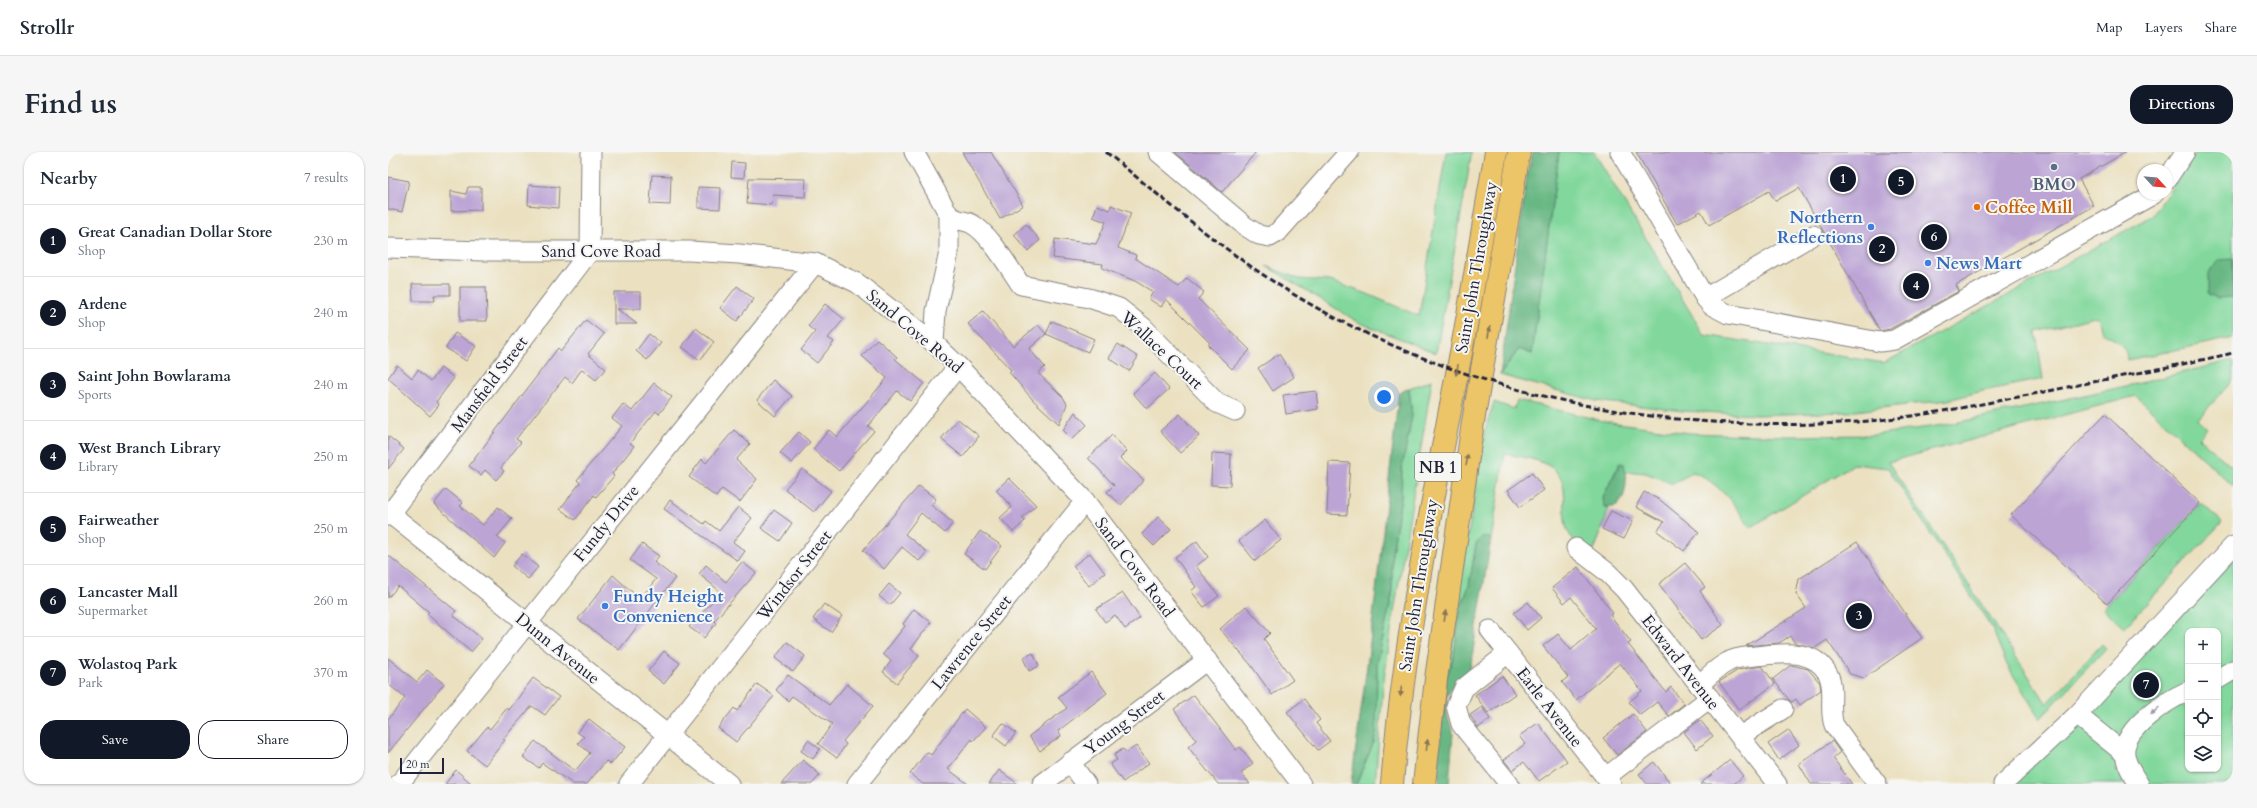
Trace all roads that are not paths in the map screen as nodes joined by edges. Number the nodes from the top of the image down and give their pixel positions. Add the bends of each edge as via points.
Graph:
1 (591, 152) edge
2 (914, 152) edge
3 (1158, 152) edge
4 (1349, 152) edge
5 (1496, 152) edge
6 (1519, 152) edge
7 (1533, 152) edge
8 (1620, 152) edge
9 (2185, 152) edge
10 (2173, 170) edge
11 (2143, 200) edge
12 (949, 215) junction
13 (1813, 235) dead end
14 (388, 248) edge
15 (590, 251) junction
16 (814, 263) junction
17 (1705, 298) junction
18 (1493, 311) junction
19 (934, 343) junction
20 (958, 366) junction
21 (1235, 411) dead end
22 (1085, 501) junction
23 (389, 514) edge
24 (2233, 546) edge
25 (1576, 548) dead end
26 (526, 622) junction
27 (1490, 630) dead end
28 (1508, 653) junction
29 (1207, 660) junction
30 (2233, 670) edge
31 (2221, 677) edge
32 (1704, 691) junction
33 (2185, 693) edge
34 (1783, 708) dead end
35 (2077, 715) junction
36 (668, 735) junction
37 (1740, 736) junction
38 (2124, 753) junction
39 (1070, 762) junction
40 (1608, 781) edge
41 (399, 784) edge
42 (629, 784) edge
43 (729, 784) edge
44 (857, 784) edge
45 (1042, 784) edge
46 (1086, 784) edge
47 (1301, 784) edge
48 (1392, 784) edge
49 (1424, 784) edge
50 (1509, 784) edge
51 (1777, 784) edge
52 (1878, 784) edge
53 (2003, 784) edge
54 (2139, 784) edge

1 - 15 street
2 - 12 street
3 - 4 street via 1245,226 1259,235 1270,237 1278,232
5 -> 48 highway, Saint John Throughway / NB 1 via 1419,568 1403,675
6 - 18 highway, Saint John Throughway / NB 1
7 - 18 highway
8 - 17 street
9 - 10 street
11 - 17 street via 1887,342 1728,314 1711,305
12 - 19 street via 949,252 936,311
12 - 21 street, Wallace Court via 958,222 972,224 985,236 1021,284 1089,298 1119,308 1143,327 1217,402
13 - 17 street
14 - 15 street, Sand Cove Road
15 - 16 street, Sand Cove Road via 732,254
15 - 23 street, Mansfield Street
16 - 19 street, Sand Cove Road via 857,283
16 - 26 street, Fundy Drive
49 -> 18 highway, Saint John Throughway / NB 1 via 1470,437
19 - 20 street, Sand Cove Road
20 - 22 street, Sand Cove Road
20 - 36 street, Windsor Street
22 - 29 street, Sand Cove Road
22 - 44 street, Lawrence Street
23 - 26 street, Dunn Avenue
24 - 35 street
25 - 32 street, Edward Avenue via 1624,589
26 - 36 street, Dunn Avenue
26 - 41 street, Fundy Drive
27 - 28 street, Earle Avenue
28 - 40 street, Earle Avenue
28 - 50 street via 1464,688 1456,706 1461,724
29 - 39 street, Young Street
29 - 47 street, Sand Cove Road
30 - 31 street
32 - 37 street, Edward Avenue
32 - 40 street
32 - 52 street via 1723,665 1734,659 1782,653 1810,658 1824,669 1831,684 1831,718 1834,725
33 -> 38 street via 2158,708 2136,728 2128,740
34 - 37 street
35 - 38 street
35 - 53 street
36 - 42 street, Windsor Street
36 - 43 street, Dunn Avenue
37 - 51 street, Edward Avenue
38 - 54 street via 2128,768
39 - 45 street, Young Street
39 - 46 street

